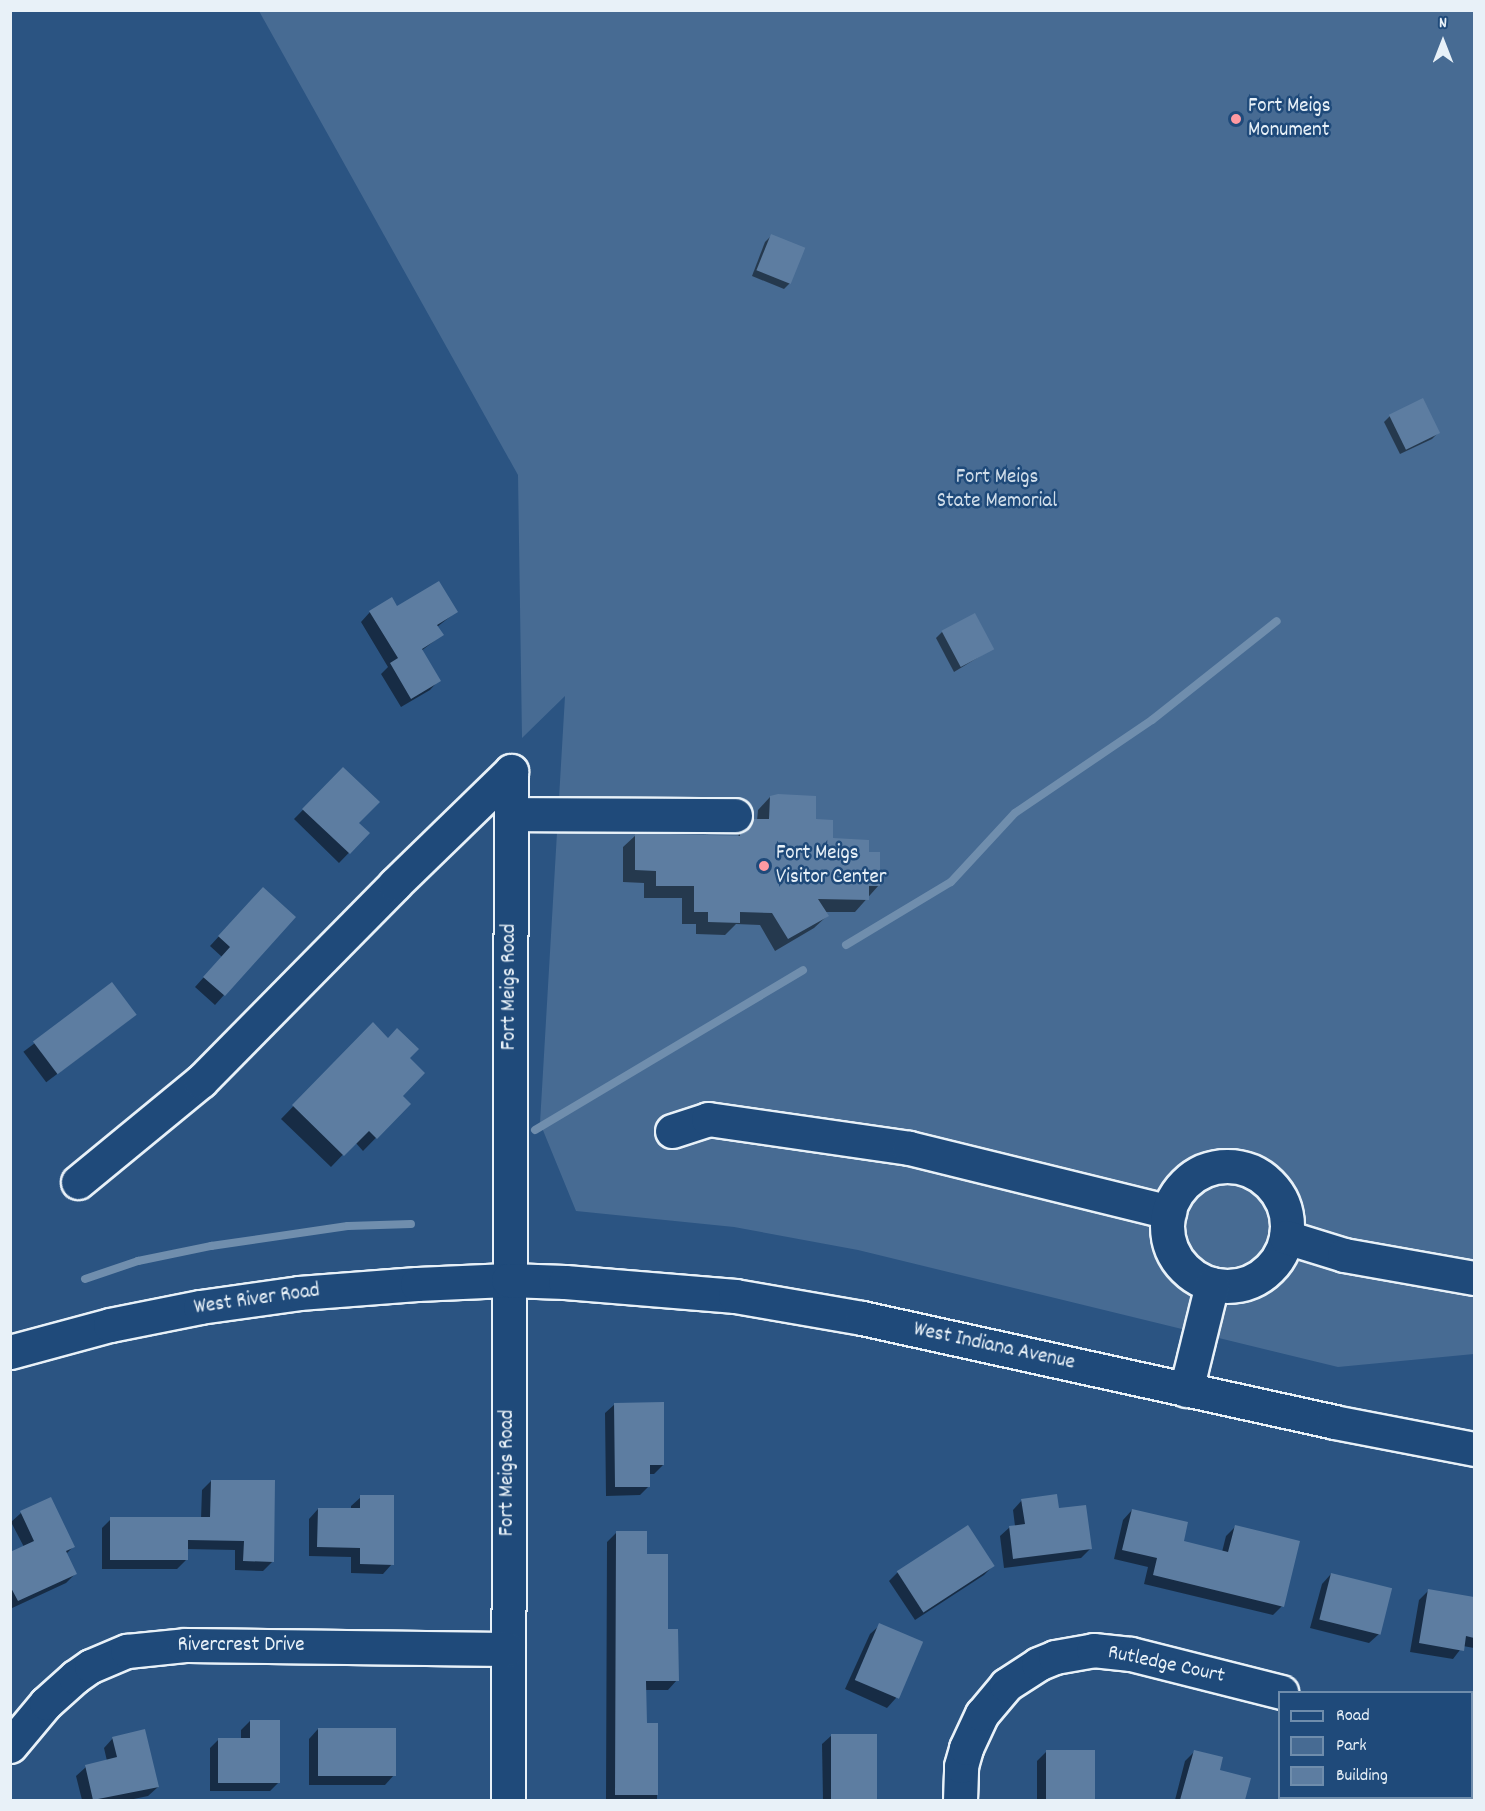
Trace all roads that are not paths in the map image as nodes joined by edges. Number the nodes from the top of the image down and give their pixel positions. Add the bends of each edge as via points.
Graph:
1 (511, 814) junction
2 (735, 815) dead end
3 (672, 1131) dead end
4 (78, 1182) dead end
5 (1169, 1212) junction
6 (1286, 1237) junction
7 (1474, 1278) edge
8 (508, 1280) junction
9 (1212, 1284) junction
10 (10, 1352) edge
11 (1186, 1390) junction
12 (1474, 1449) edge
13 (508, 1649) junction
14 (1278, 1691) edge
15 (10, 1746) edge
16 (508, 1800) edge
17 (960, 1800) edge

1 - 2 street via 670,823
1 - 4 street, Fort Meigs Road via 511,771 201,1081
1 - 8 street, Fort Meigs Road
3 - 5 street via 708,1119 909,1148
5 - 6 street via 1176,1195 1196,1176 1221,1167 1240,1168 1257,1174 1271,1186 1284,1210
5 - 9 street via 1171,1250 1196,1278
6 - 7 street via 1344,1255
6 - 9 street via 1274,1263 1252,1281 1234,1286
8 - 10 street, West River Road via 299,1293 200,1307 110,1325
8 - 11 street, West Indiana Avenue via 735,1296 862,1318
8 - 13 street, Fort Meigs Road
9 - 11 street
11 - 12 street, West Indiana Avenue
13 - 15 street, Rivercrest Drive via 185,1645 127,1651 108,1657 75,1677 46,1703
13 - 16 street, Fort Meigs Road
14 - 17 street, Rutledge Court via 1112,1651 1083,1651 1056,1657 1006,1685 982,1714 961,1766

